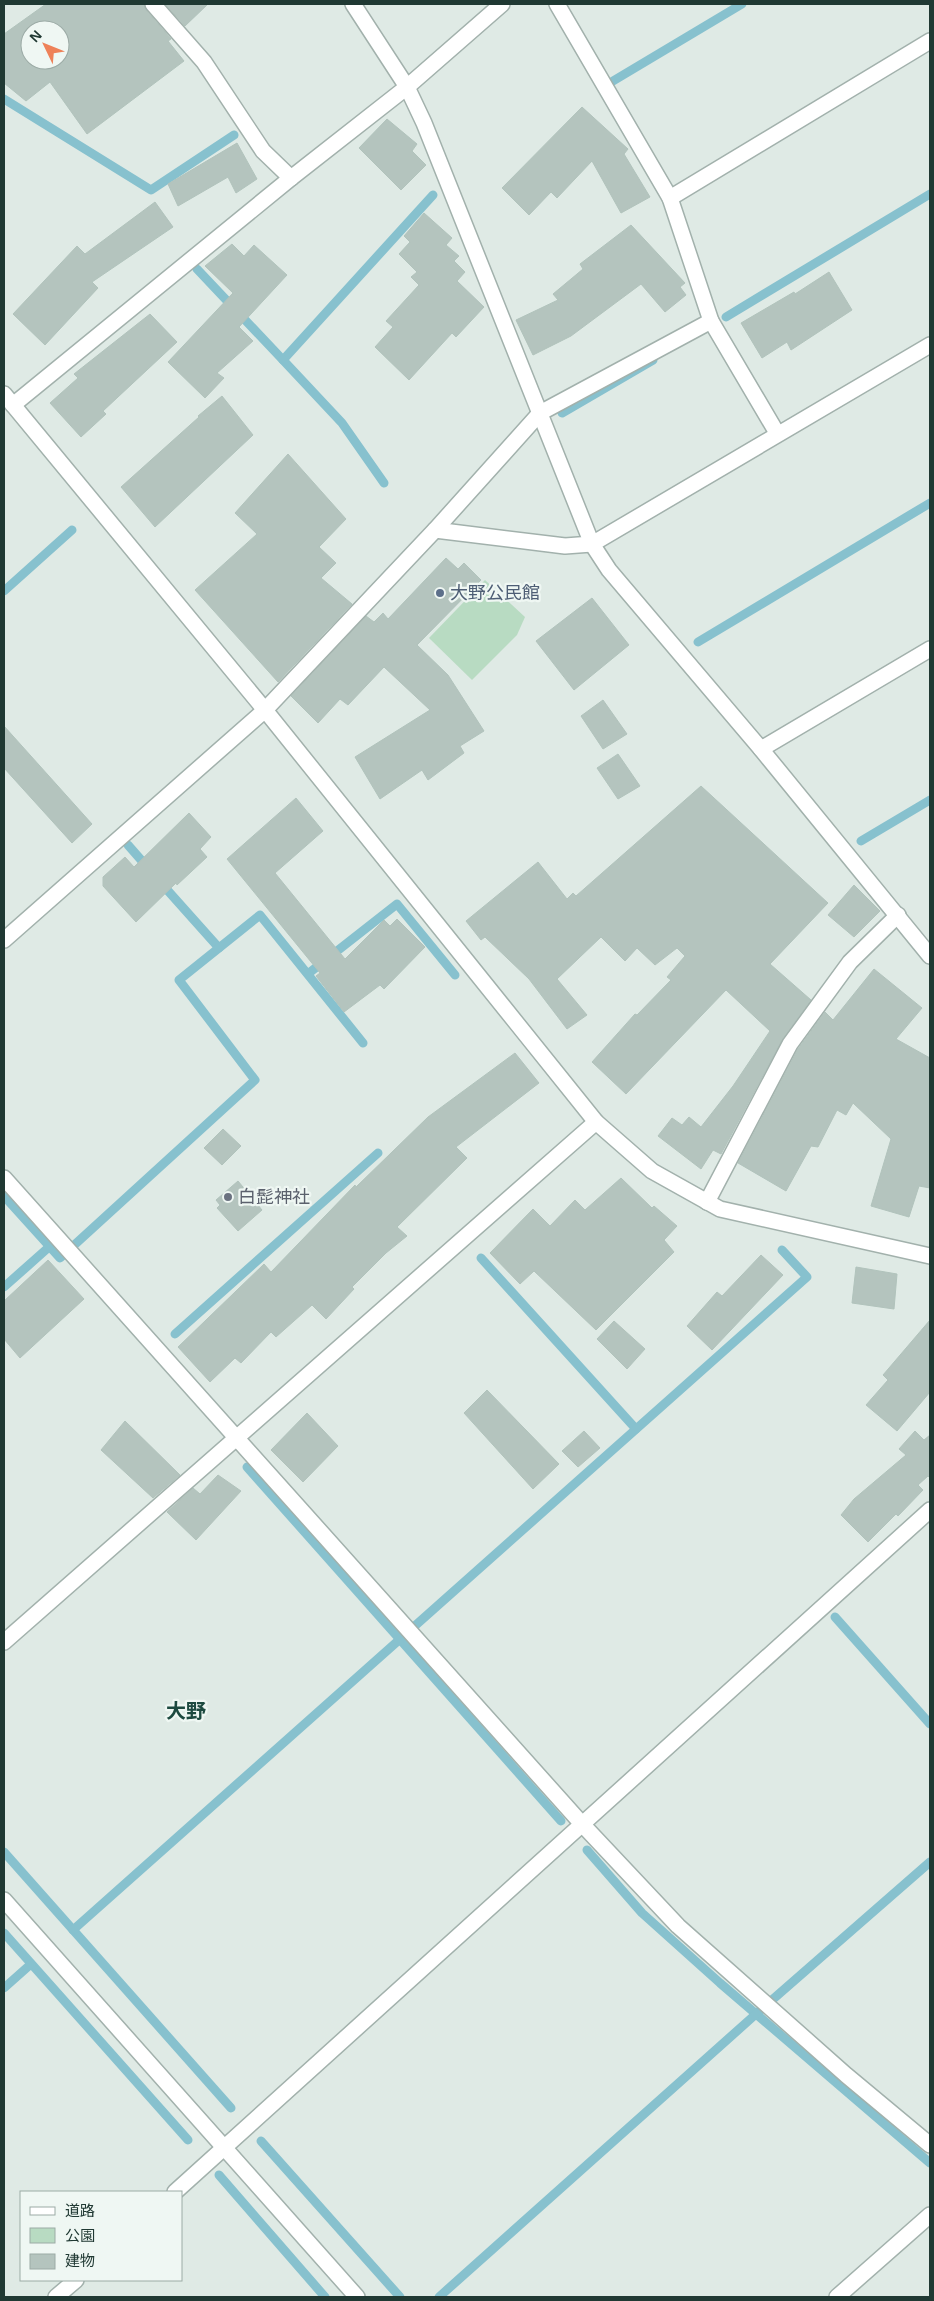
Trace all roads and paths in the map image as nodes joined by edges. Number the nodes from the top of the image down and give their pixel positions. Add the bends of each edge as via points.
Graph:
1 (153, 4) edge
2 (354, 4) edge
3 (502, 4) edge
4 (557, 4) edge
5 (930, 41) edge
6 (408, 86) junction
7 (291, 178) junction
8 (670, 198) junction
9 (711, 321) junction
10 (930, 345) edge
11 (8, 399) edge
12 (540, 413) junction
13 (776, 434) junction
14 (435, 530) junction
15 (592, 544) junction
16 (930, 649) edge
17 (265, 710) junction
18 (761, 749) junction
19 (898, 915) junction
20 (4, 940) edge
21 (929, 953) edge
22 (596, 1122) junction
23 (4, 1178) edge
24 (707, 1202) junction
25 (930, 1256) edge
26 (238, 1438) junction
27 (930, 1510) edge
28 (4, 1642) edge
29 (582, 1824) junction
30 (4, 1900) edge
31 (930, 2144) edge
32 (225, 2149) junction
33 (176, 2191) edge
34 (930, 2215) edge
35 (75, 2281) edge
36 (56, 2297) edge
37 (357, 2297) edge
38 (837, 2297) edge

1 - 7 street via 204,62 263,151
2 - 6 street
3 - 6 street
4 - 8 street
5 - 8 street
6 - 7 street
6 - 12 street
7 - 11 street
8 - 9 street
9 - 12 street
9 - 13 street
10 - 13 street
11 - 17 street
12 - 14 street
12 - 15 street
13 - 15 street
14 - 15 street via 565,546
14 - 17 street
15 - 18 street via 609,570
16 - 18 street
17 - 20 street
17 - 22 street
18 - 19 street
19 - 21 street
19 - 24 street via 850,962 790,1044
22 - 24 street via 652,1171
22 - 26 street
23 - 26 street
24 - 25 street via 720,1209 785,1225
26 - 28 street
26 - 29 street
27 - 29 street
29 - 31 street via 678,1926 846,2075
29 - 32 street
30 - 32 street
32 - 33 street
32 - 37 street
34 - 38 street
35 - 36 street

